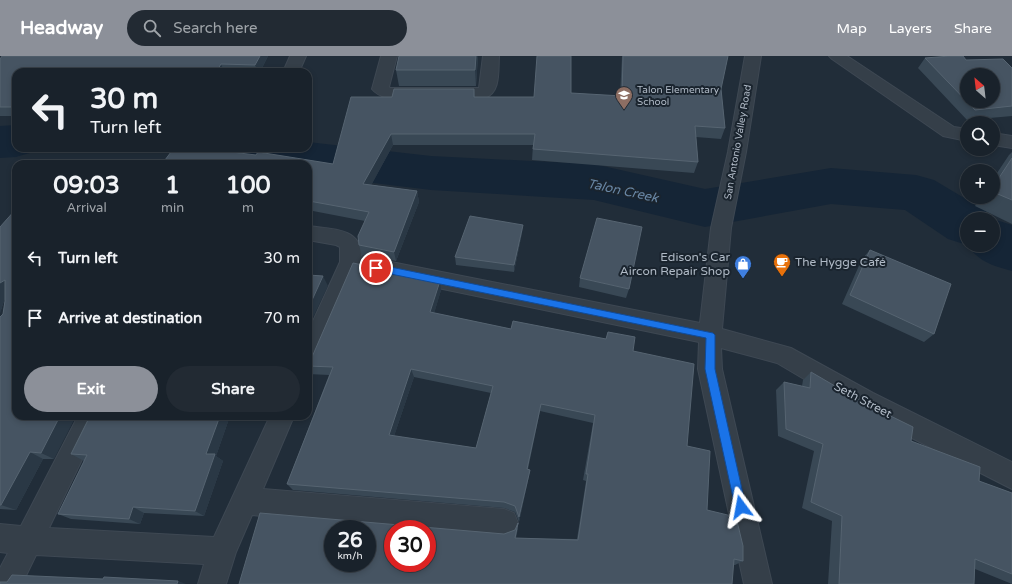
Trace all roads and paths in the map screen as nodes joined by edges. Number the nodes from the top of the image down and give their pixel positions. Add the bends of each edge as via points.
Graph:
1 (298, 56) edge
2 (389, 56) edge
3 (491, 56) edge
4 (753, 56) edge
5 (837, 56) edge
6 (293, 68) edge
7 (960, 134) edge
8 (1000, 140) edge
9 (1012, 142) edge
10 (312, 234) edge
11 (350, 262) junction
12 (710, 335) junction
13 (312, 349) edge
14 (89, 420) edge
15 (280, 420) edge
16 (1012, 476) edge
17 (244, 501) junction
18 (504, 524) dead end
19 (0, 538) edge
20 (29, 540) junction
21 (222, 551) junction
22 (7, 584) edge
23 (212, 584) edge
24 (758, 584) edge

1 - 6 street
2 - 3 street via 380,89 387,94 484,92 488,88
4 - 12 street, San Antonio Valley Road via 721,228
5 - 7 street via 949,132
8 - 9 street
10 - 11 street via 343,239 349,243
11 - 12 street, Seth Street
11 - 13 street
12 - 16 street, Seth Street via 783,355 864,401
12 - 24 street, San Antonio Valley Road via 710,369
14 - 20 street
15 - 17 street
17 - 18 street
17 - 21 street
19 - 20 street
20 - 21 street
20 - 22 street
21 - 23 street

